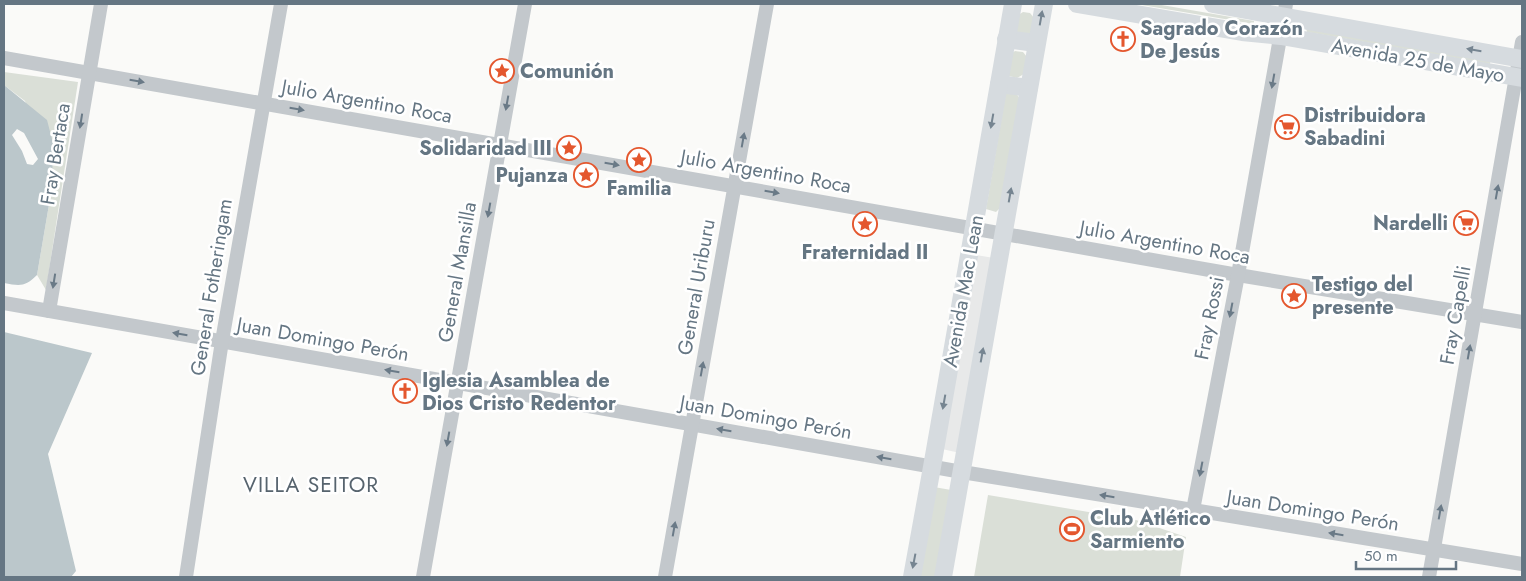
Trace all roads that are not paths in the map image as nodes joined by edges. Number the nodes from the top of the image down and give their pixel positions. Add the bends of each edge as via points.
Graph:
1 (101, 4) edge
2 (281, 4) edge
3 (525, 4) edge
4 (767, 4) edge
5 (1013, 4) edge
6 (1044, 4) edge
7 (1077, 4) edge
8 (1213, 4) edge
9 (1286, 10) edge
10 (1281, 36) junction
11 (1006, 38) junction
12 (1036, 44) junction
13 (1521, 53) edge
14 (4, 58) edge
15 (89, 72) junction
16 (1520, 78) edge
17 (999, 84) junction
18 (1029, 88) junction
19 (262, 103) junction
20 (500, 145) junction
21 (735, 186) junction
22 (974, 228) junction
23 (1003, 233) junction
24 (1238, 275) junction
25 (4, 303) edge
26 (49, 311) junction
27 (1476, 313) junction
28 (1522, 322) edge
29 (222, 341) junction
30 (458, 383) junction
31 (692, 424) junction
32 (932, 467) junction
33 (962, 472) junction
34 (1193, 510) junction
35 (1434, 550) junction
36 (1522, 564) edge
37 (186, 577) edge
38 (423, 577) edge
39 (665, 577) edge
40 (912, 577) edge
41 (943, 577) edge
42 (1429, 577) edge

1 - 15 street, Fray Bertaca
2 - 19 street, General Fotheringam
3 -> 20 street, General Mansilla
21 -> 4 street, General Uriburu
5 - 11 main road, Avenida Mac Lean
12 -> 6 main road, Avenida Mac Lean
7 - 10 main road, Avenida 25 de Mayo
8 - 9 main road, Avenida 25 de Mayo
9 - 10 street, Fray Rossi
13 -> 9 main road, Avenida 25 de Mayo
10 - 16 main road, Avenida 25 de Mayo
10 -> 24 street, Fray Rossi
11 - 12 main road
11 - 17 main road, Avenida Mac Lean
12 - 18 main road, Avenida Mac Lean
13 - 16 street, Fray Capelli
14 - 15 street, Julio Argentino Roca
15 -> 19 street, Julio Argentino Roca
15 -> 26 street, Fray Bertaca
27 -> 16 street, Fray Capelli
17 - 18 main road
17 -> 22 main road, Avenida Mac Lean
23 -> 18 main road, Avenida Mac Lean
19 -> 20 street, Julio Argentino Roca
19 - 29 street, General Fotheringam
20 -> 21 street, Julio Argentino Roca
20 -> 30 street, General Mansilla
21 -> 22 street, Julio Argentino Roca
31 -> 21 street, General Uriburu
22 - 23 street, Julio Argentino Roca
22 -> 32 main road, Avenida Mac Lean
23 - 24 street, Julio Argentino Roca
33 -> 23 main road, Avenida Mac Lean
24 - 27 street, Julio Argentino Roca
24 -> 34 street, Fray Rossi
25 - 26 street, Juan Domingo Perón
29 -> 26 street, Juan Domingo Perón
27 - 28 street, Julio Argentino Roca
35 -> 27 street, Fray Capelli
30 -> 29 street, Juan Domingo Perón
29 - 37 street, General Fotheringam
30 - 31 street, Juan Domingo Perón
30 -> 38 street, General Mansilla
32 -> 31 street, Juan Domingo Perón
39 -> 31 street, General Uriburu
32 - 33 street, Juan Domingo Perón
32 -> 40 main road, Avenida Mac Lean
34 -> 33 street, Juan Domingo Perón
33 - 41 main road, Avenida Mac Lean
35 -> 34 street, Juan Domingo Perón
35 - 36 street, Juan Domingo Perón
35 - 42 street, Fray Capelli

